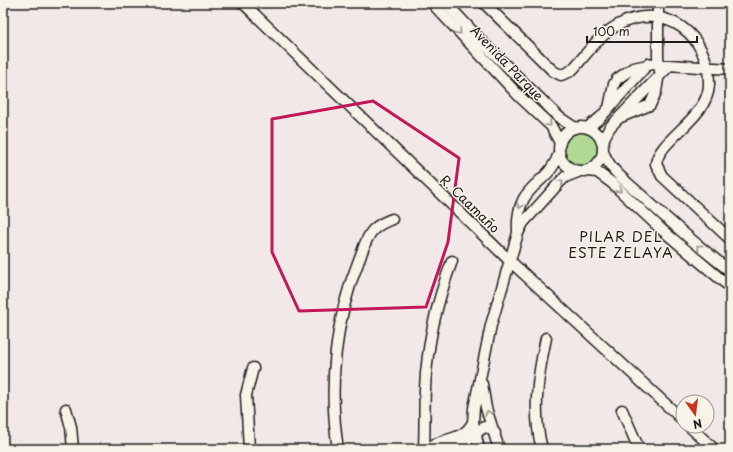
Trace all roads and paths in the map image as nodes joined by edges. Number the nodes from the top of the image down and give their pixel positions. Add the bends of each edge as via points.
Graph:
1 (243, 3) edge
2 (432, 3) edge
3 (446, 3) edge
4 (484, 3) edge
5 (656, 3) edge
6 (657, 18) junction
7 (648, 64) junction
8 (659, 64) junction
9 (730, 64) edge
10 (670, 66) junction
11 (707, 68) junction
12 (730, 69) edge
13 (660, 77) junction
14 (620, 96) junction
15 (631, 107) junction
16 (609, 108) junction
17 (600, 118) junction
18 (619, 118) junction
19 (610, 127) junction
20 (575, 128) junction
21 (587, 128) junction
22 (559, 148) junction
23 (603, 148) junction
24 (582, 171) junction
25 (536, 184) junction
26 (546, 197) junction
27 (392, 219) dead end
28 (518, 233) junction
29 (730, 239) edge
30 (452, 260) dead end
31 (510, 261) junction
32 (730, 271) edge
33 (730, 286) edge
34 (546, 338) dead end
35 (253, 368) dead end
36 (481, 376) junction
37 (66, 409) dead end
38 (622, 410) dead end
39 (675, 413) edge
40 (473, 422) junction
41 (495, 433) junction
42 (698, 434) edge
43 (475, 435) junction
44 (462, 446) edge
45 (427, 448) edge
46 (73, 449) edge
47 (249, 449) edge
48 (338, 449) edge
49 (479, 449) edge
50 (499, 449) edge
51 (542, 449) edge
52 (638, 449) edge
53 (714, 449) edge

1 - 31 street, R. Caamaño
2 -> 22 street, Avenida Parque via 516,93 551,126
3 - 20 street, Avenida Parque via 560,118
4 - 6 street via 560,75 574,68 605,33 614,27 640,18
5 - 6 street
6 - 8 street
6 - 11 street via 677,24 691,35 701,48
7 - 8 street
7 - 14 street
7 - 16 street via 633,68 617,79
8 - 10 street
8 - 13 street
9 - 11 street
10 - 11 street
10 - 13 street
11 - 12 street
11 - 29 street via 709,84 705,99 688,124 661,152 656,164 662,176
13 - 15 street
13 - 18 street via 650,105
14 - 15 street
14 - 16 street
15 - 18 street
16 - 17 street
17 - 19 street
17 - 21 street
18 - 19 street
19 - 23 street
20 - 21 street
20 - 22 street via 563,136
21 - 23 street via 598,134
22 - 24 street via 566,166
22 - 25 street via 553,166
23 - 24 street via 598,164
32 -> 23 street via 678,230 630,185 608,163
26 -> 24 street via 565,177
24 -> 33 street via 597,172 612,183 661,229
25 - 26 street via 540,196
25 -> 28 street via 521,203
26 - 28 street via 523,223
27 - 48 street via 380,224 368,236 353,274 344,307 334,379
28 - 31 street
30 - 45 street via 441,290 429,351 425,387
31 - 36 street via 494,312
31 - 39 street, R. Caamaño
34 - 51 street via 540,365 537,404 537,423
35 - 47 street via 246,395
36 - 40 street
41 -> 36 street via 486,408
37 - 46 street
38 - 52 street
40 - 43 street
40 - 45 street via 462,435
41 - 43 street via 484,427
41 - 50 street
42 - 53 street
43 - 44 street
43 - 49 street
44 - 45 street

